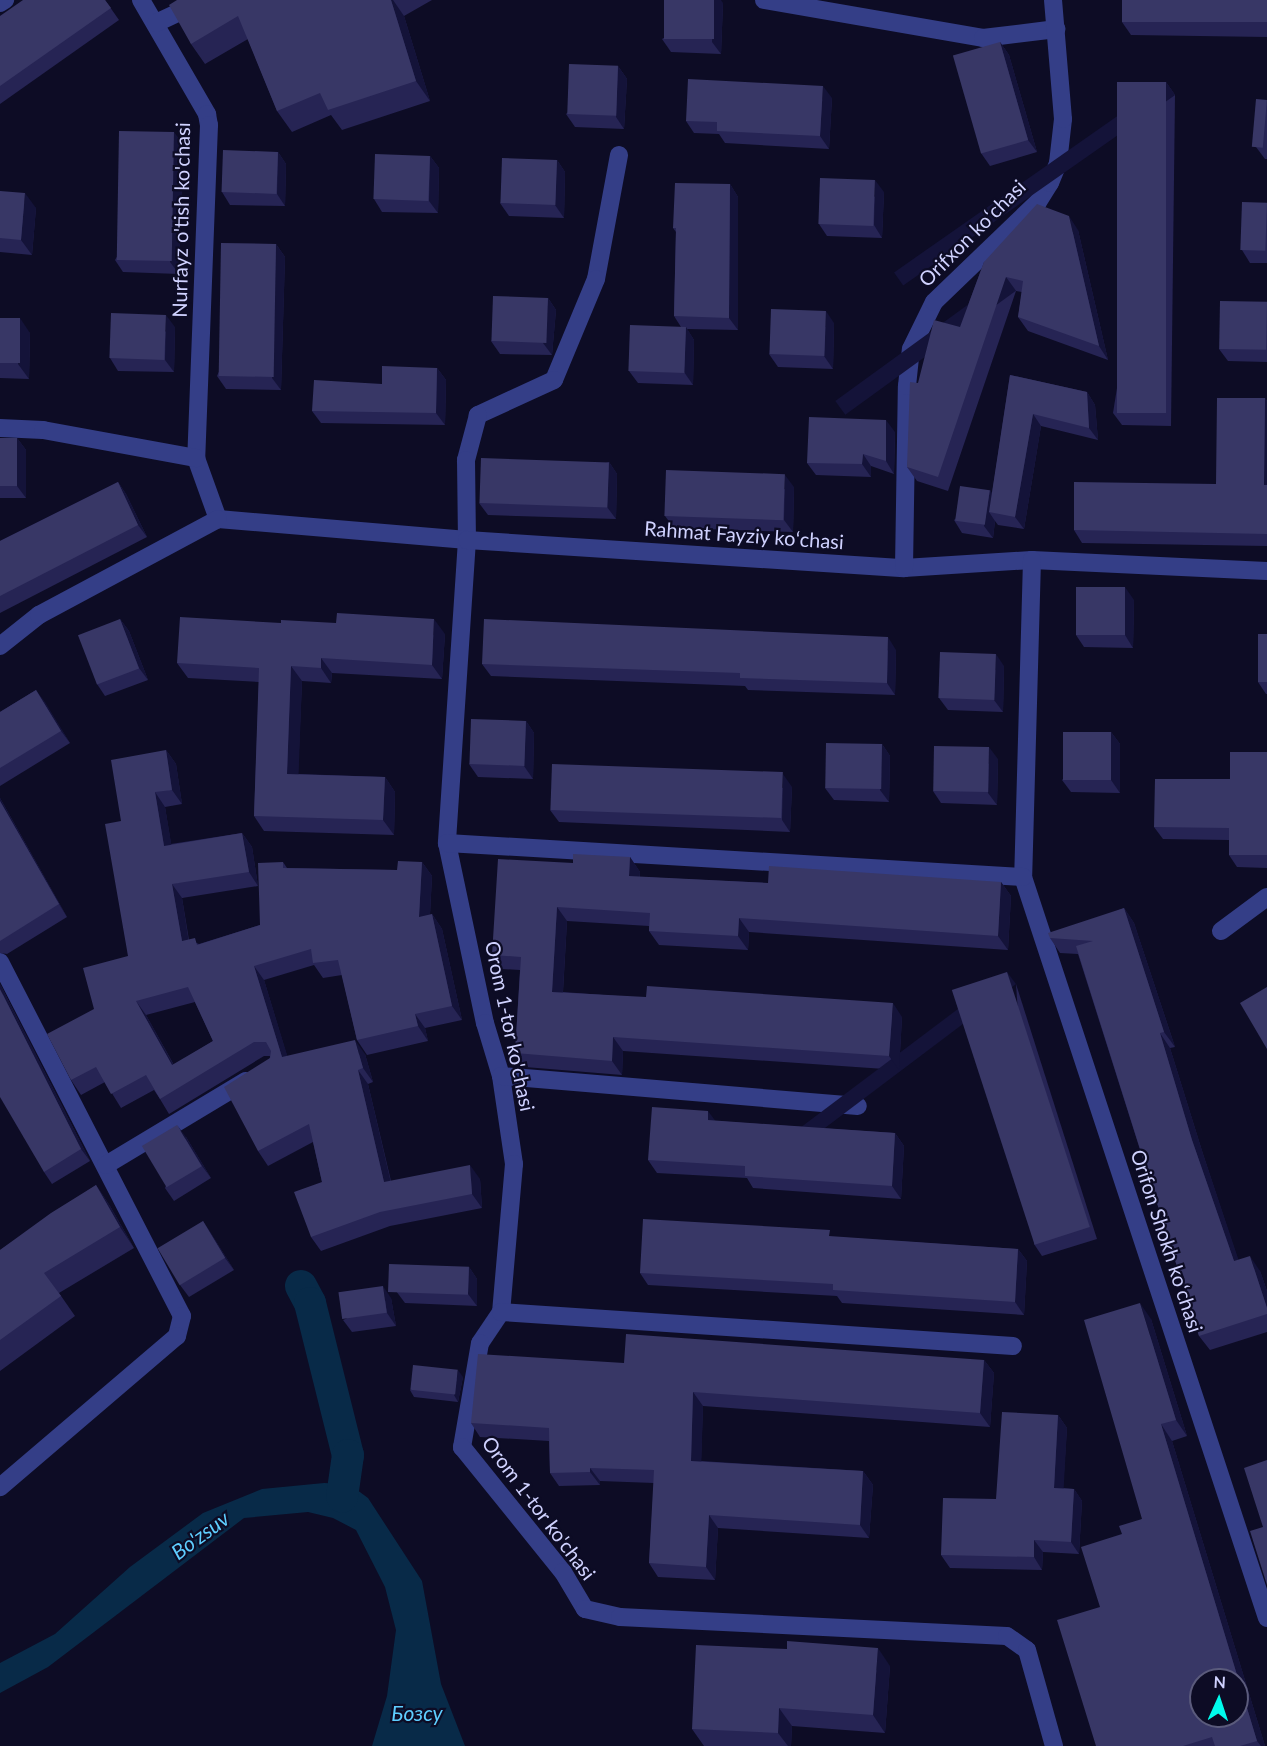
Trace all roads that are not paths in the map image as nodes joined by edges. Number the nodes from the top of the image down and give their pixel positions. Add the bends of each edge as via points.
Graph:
1 (5, 0) edge
2 (141, 0) edge
3 (205, 0) edge
4 (764, 0) edge
5 (1053, 0) edge
6 (0, 3) edge
7 (156, 23) junction
8 (1056, 29) junction
9 (619, 155) dead end
10 (0, 428) edge
11 (196, 458) junction
12 (218, 519) junction
13 (467, 540) junction
14 (1032, 560) junction
15 (904, 568) junction
16 (1267, 571) edge
17 (0, 646) edge
18 (447, 843) junction
19 (1023, 877) junction
20 (1267, 897) edge
21 (1221, 931) dead end
22 (0, 962) edge
23 (260, 1072) edge
24 (501, 1076) junction
25 (858, 1106) dead end
26 (106, 1165) junction
27 (501, 1312) junction
28 (1013, 1346) dead end
29 (0, 1486) edge
30 (1267, 1618) edge
31 (1054, 1746) edge

1 - 6 street
2 - 7 street, Nurfayz o'tish ko'chasi
3 - 7 street
4 - 8 street via 983,38
5 - 8 street, Orifxon koʻchasi
7 - 11 street, Nurfayz o'tish ko'chasi via 207,114 209,125
8 - 15 street, Orifxon koʻchasi via 1062,140 1050,183 1038,202 934,302 911,349
9 - 13 street, Orom 1-tor ko'chasi via 596,279 554,380 477,416 466,460
10 - 11 street via 43,430
11 - 12 street, Nurfayz o'tish ko'chasi
12 - 13 street, Rahmat Fayziy koʻchasi
12 - 17 street via 39,615
13 - 15 street, Rahmat Fayziy koʻchasi
13 - 18 street, Orom 1-tor ko'chasi
14 - 15 street, Rahmat Fayziy koʻchasi
14 - 16 street, Rahmat Fayziy koʻchasi
14 - 19 street, Orifon Shokh koʻchasi
18 - 19 street
18 - 24 street, Orom 1-tor ko'chasi via 485,1023
19 - 30 street, Orifon Shokh koʻchasi
20 - 21 street
22 - 26 street
23 - 26 street
24 - 25 street
24 - 27 street, Orom 1-tor ko'chasi via 514,1164
26 - 29 street via 182,1316 177,1336
27 - 28 street
27 - 31 street, Orom 1-tor ko'chasi via 480,1343 462,1447 563,1572 585,1609 620,1617 1007,1636 1027,1650

